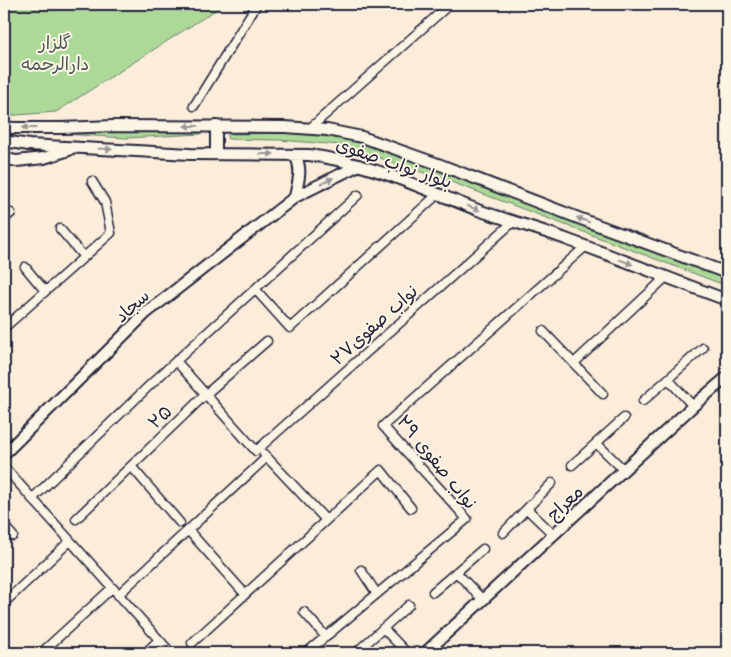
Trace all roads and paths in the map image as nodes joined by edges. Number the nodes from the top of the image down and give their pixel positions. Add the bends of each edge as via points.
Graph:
1 (257, 4) edge
2 (450, 4) edge
3 (194, 106) dead end
4 (216, 126) junction
5 (4, 127) edge
6 (309, 129) junction
7 (4, 141) edge
8 (78, 148) junction
9 (216, 154) junction
10 (295, 154) junction
11 (4, 158) edge
12 (359, 165) junction
13 (92, 181) dead end
14 (438, 194) junction
15 (358, 195) dead end
16 (295, 197) junction
17 (10, 213) dead end
18 (4, 219) edge
19 (513, 222) junction
20 (60, 229) dead end
21 (586, 246) junction
22 (84, 257) junction
23 (25, 267) dead end
24 (727, 273) edge
25 (665, 278) junction
26 (255, 289) junction
27 (46, 291) junction
28 (727, 300) edge
29 (4, 328) edge
30 (543, 331) dead end
31 (267, 340) dead end
32 (703, 348) dead end
33 (176, 361) junction
34 (574, 364) junction
35 (727, 377) edge
36 (668, 379) junction
37 (206, 394) junction
38 (603, 394) dead end
39 (644, 401) dead end
40 (694, 406) junction
41 (624, 418) dead end
42 (596, 443) junction
43 (258, 450) junction
44 (4, 454) edge
45 (267, 457) junction
46 (572, 465) dead end
47 (131, 466) junction
48 (4, 467) edge
49 (624, 470) junction
50 (552, 483) dead end
51 (32, 499) junction
52 (411, 508) dead end
53 (527, 509) junction
54 (76, 519) dead end
55 (326, 520) junction
56 (180, 522) dead end
57 (4, 526) edge
58 (188, 530) junction
59 (503, 533) dead end
60 (554, 535) junction
61 (13, 536) dead end
62 (70, 541) junction
63 (483, 549) dead end
64 (361, 570) dead end
65 (456, 572) junction
66 (112, 588) junction
67 (433, 592) dead end
68 (245, 594) junction
69 (377, 594) junction
70 (118, 595) junction
71 (483, 600) junction
72 (4, 603) edge
73 (409, 605) dead end
74 (304, 612) dead end
75 (383, 628) junction
76 (326, 637) junction
77 (159, 640) junction
78 (192, 643) dead end
79 (360, 649) dead end
80 (41, 653) edge
81 (144, 653) edge
82 (170, 653) edge
83 (306, 653) edge
84 (407, 653) edge
85 (425, 653) edge

1 - 3 street
2 - 6 street
4 -> 5 main road, بلوار نواب صفوی
4 - 6 main road, بلوار نواب صفوی
4 - 9 main road
24 -> 6 main road, بلوار نواب صفوی via 381,143
7 - 8 main road, بلوار نواب صفوی
8 -> 9 main road, بلوار نواب صفوی
8 - 11 main road via 44,158 16,161
9 -> 10 main road, بلوار نواب صفوی
10 - 12 main road, بلوار نواب صفوی
10 - 16 main road via 300,172
12 - 14 main road, بلوار نواب صفوی
16 -> 12 main road, سجاد
13 - 22 street via 105,202 111,233
14 -> 19 main road, بلوار نواب صفوی
14 - 26 street via 290,328
15 - 26 street
16 - 44 main road, سجاد via 146,313
17 - 18 street
19 - 21 main road, بلوار نواب صفوی
19 - 43 street, ۲۷نواب صفوی
20 - 22 street
21 -> 25 main road, بلوار نواب صفوی
21 - 69 street, نواب صفوی ۲۹ via 383,426 467,519
22 - 27 street
23 - 27 street
25 - 28 main road, بلوار نواب صفوی
25 - 34 street
26 - 33 street
27 - 29 street
30 - 34 street
31 - 37 street, ۲۵
32 - 36 street
33 - 37 street
33 - 51 street
34 - 38 street
35 - 40 main road, معراج
36 - 39 street
36 - 40 street
37 - 43 street
37 - 47 street, ۲۵
40 - 49 main road, معراج
41 - 42 street
42 - 46 street
42 - 49 street
43 - 45 street
45 - 55 street
45 - 58 street
47 - 54 street, ۲۵
47 - 56 street
48 - 51 street
49 - 60 main road, معراج
50 - 53 street
51 - 62 street
52 - 55 street via 380,470
53 - 59 street
53 - 60 street
55 - 68 street
57 - 61 street
58 - 68 street
58 - 70 street
60 - 71 main road, معراج
62 - 66 street
62 - 72 street
63 - 65 street
64 - 69 street
65 - 67 street
65 - 71 street
66 - 70 street
66 - 80 street
68 - 78 street
69 - 76 street, نواب صفوی ۲۹
70 - 77 street
71 - 85 main road, معراج
73 - 75 street
74 - 76 street
75 - 79 street
75 - 84 street
76 - 83 street, نواب صفوی ۲۹
77 - 81 street
77 - 82 street

